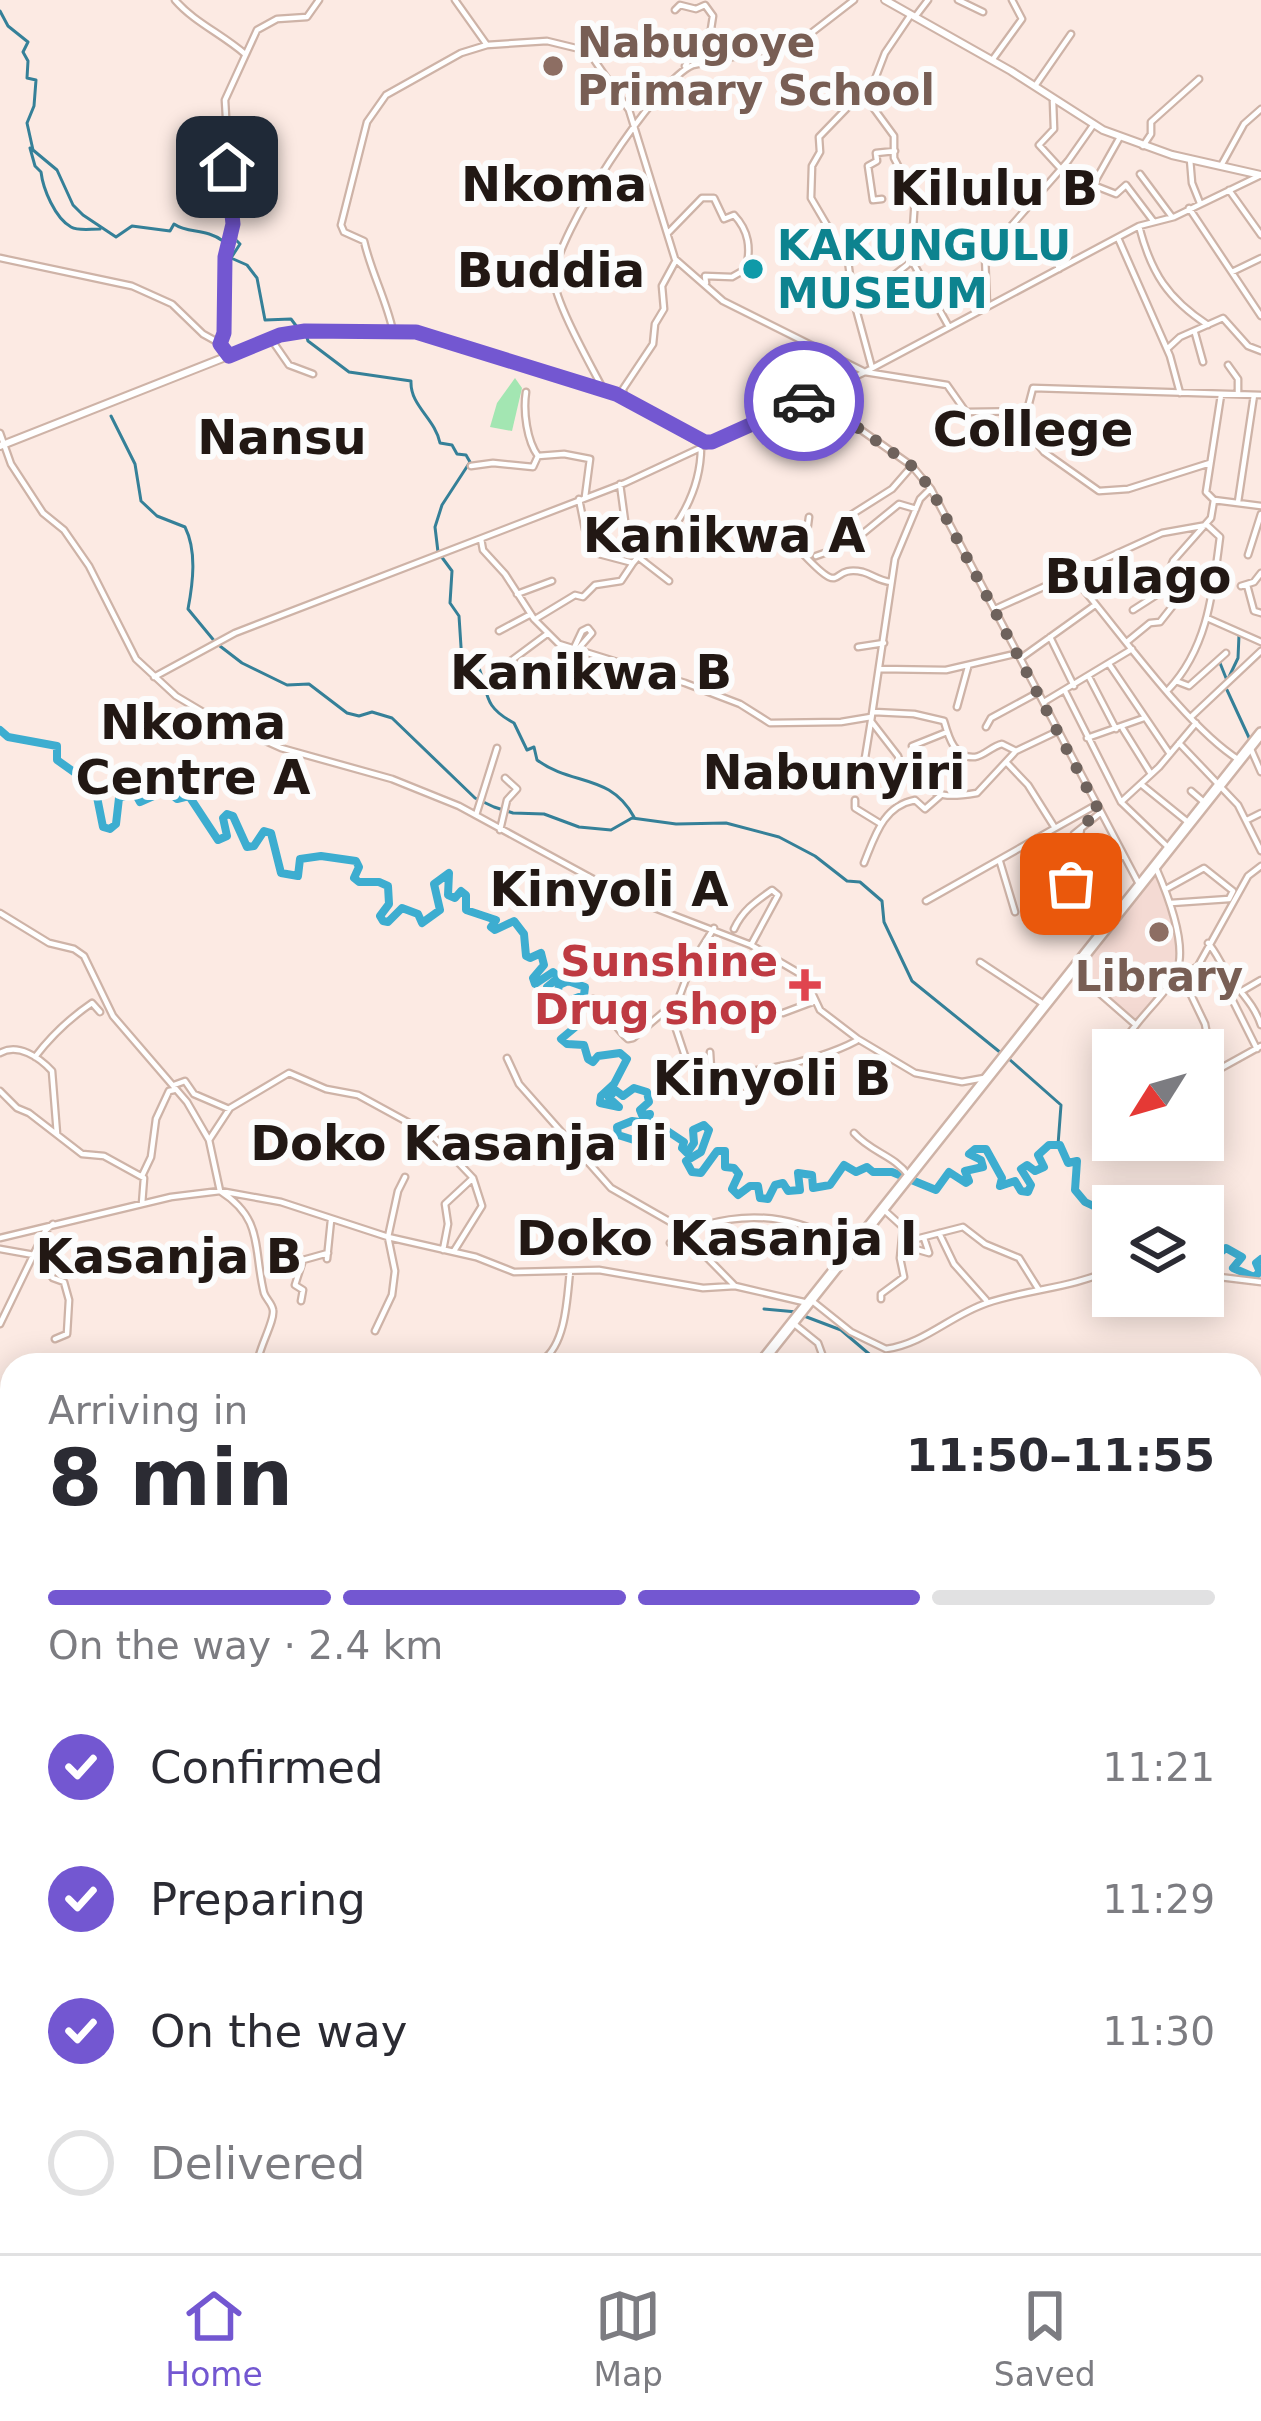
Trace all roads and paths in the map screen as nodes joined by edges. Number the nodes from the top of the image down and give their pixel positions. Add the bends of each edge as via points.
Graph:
1 (175, 0) edge
2 (319, 0) edge
3 (455, 0) edge
4 (854, 0) edge
5 (885, 0) edge
6 (928, 0) edge
7 (958, 0) edge
8 (1012, 0) edge
9 (706, 3) edge
10 (675, 10) dead end
11 (983, 12) dead end
12 (914, 16) junction
13 (1071, 34) dead end
14 (487, 45) junction
15 (784, 46) junction
16 (246, 55) junction
17 (992, 60) junction
18 (775, 61) dead end
19 (687, 67) junction
20 (1199, 79) dead end
21 (1035, 86) junction
22 (862, 93) junction
23 (1054, 98) junction
24 (1261, 109) edge
25 (1094, 124) junction
26 (634, 125) junction
27 (1120, 137) junction
28 (1143, 146) junction
29 (895, 151) junction
30 (1190, 159) junction
31 (1222, 164) junction
32 (1061, 169) junction
33 (1140, 174) dead end
34 (1260, 178) edge
35 (1093, 185) junction
36 (1228, 190) junction
37 (881, 199) dead end
38 (1200, 203) junction
39 (1189, 208) junction
40 (1172, 217) junction
41 (1154, 222) junction
42 (1139, 226) junction
43 (668, 233) junction
44 (1261, 235) edge
45 (1118, 238) junction
46 (1049, 242) dead end
47 (0, 258) edge
48 (911, 258) junction
49 (1261, 258) edge
50 (678, 267) junction
51 (1059, 269) junction
52 (1232, 272) junction
53 (707, 288) junction
54 (856, 305) junction
55 (988, 306) junction
56 (1261, 316) edge
57 (1208, 325) junction
58 (949, 327) junction
59 (393, 331) junction
60 (1194, 332) junction
61 (271, 339) junction
62 (220, 344) junction
63 (1167, 349) junction
64 (1261, 351) edge
65 (229, 356) junction
66 (1203, 362) dead end
67 (1228, 365) dead end
68 (869, 370) junction
69 (313, 374) dead end
70 (604, 391) junction
71 (526, 392) dead end
72 (1180, 393) junction
73 (1221, 394) junction
74 (1238, 394) junction
75 (1258, 395) edge
76 (814, 397) junction
77 (624, 398) junction
78 (1027, 411) junction
79 (0, 433) edge
80 (717, 440) junction
81 (2, 446) edge
82 (701, 447) junction
83 (538, 456) junction
84 (1211, 463) junction
85 (471, 466) dead end
86 (912, 466) junction
87 (620, 484) junction
88 (931, 489) junction
89 (582, 498) junction
90 (1214, 500) junction
91 (1238, 502) junction
92 (916, 509) junction
93 (1261, 510) edge
94 (809, 517) dead end
95 (1207, 525) junction
96 (481, 538) junction
97 (845, 547) junction
98 (1248, 555) dead end
99 (816, 556) dead end
100 (637, 559) junction
101 (1261, 573) edge
102 (1073, 576) junction
103 (552, 580) dead end
104 (669, 581) dead end
105 (890, 582) junction
106 (517, 594) junction
107 (1175, 603) dead end
108 (1096, 604) junction
109 (995, 609) junction
110 (1133, 610) dead end
111 (1261, 614) edge
112 (533, 617) junction
113 (1208, 618) junction
114 (499, 631) dead end
115 (547, 634) junction
116 (1050, 638) junction
117 (1128, 641) junction
118 (884, 643) junction
119 (1261, 646) edge
120 (858, 647) dead end
121 (1134, 648) junction
122 (1226, 653) dead end
123 (1020, 656) junction
124 (1251, 661) junction
125 (1109, 664) junction
126 (968, 667) junction
127 (1260, 667) edge
128 (500, 669) dead end
129 (879, 669) junction
130 (154, 677) junction
131 (1089, 677) junction
132 (1176, 681) junction
133 (1074, 686) junction
134 (1168, 690) junction
135 (1065, 691) junction
136 (1039, 692) junction
137 (1044, 702) junction
138 (957, 706) dead end
139 (872, 717) junction
140 (1144, 718) junction
141 (1196, 722) junction
142 (986, 727) dead end
143 (1119, 729) junction
144 (1058, 731) junction
145 (947, 732) junction
146 (1261, 733) edge
147 (1087, 738) junction
148 (1179, 743) junction
149 (912, 746) dead end
150 (1250, 747) junction
151 (497, 748) dead end
152 (1016, 751) junction
153 (1170, 754) junction
154 (1239, 760) junction
155 (1007, 763) junction
156 (1261, 772) edge
157 (903, 773) junction
158 (1151, 774) junction
159 (505, 778) dead end
160 (1141, 784) junction
161 (1220, 784) junction
162 (1191, 791) dead end
163 (941, 795) junction
164 (855, 800) dead end
165 (1121, 802) junction
166 (1205, 803) junction
167 (1096, 805) junction
168 (1100, 813) junction
169 (1261, 813) edge
170 (476, 815) junction
171 (1247, 820) junction
172 (1189, 823) junction
173 (880, 824) junction
174 (1055, 828) junction
175 (1081, 829) junction
176 (500, 830) junction
177 (1074, 834) dead end
178 (1037, 838) junction
179 (1169, 848) junction
180 (1261, 850) edge
181 (1123, 856) junction
182 (864, 862) dead end
183 (1000, 862) junction
184 (1261, 866) edge
185 (1155, 867) junction
186 (1095, 872) junction
187 (1070, 883) junction
188 (1139, 884) junction
189 (1166, 890) junction
190 (926, 901) dead end
191 (1171, 903) junction
192 (1034, 904) dead end
193 (1015, 912) dead end
194 (0, 913) edge
195 (1115, 915) junction
196 (714, 928) junction
197 (734, 929) dead end
198 (1208, 943) junction
199 (751, 945) junction
200 (980, 962) dead end
201 (1073, 970) junction
202 (1230, 980) junction
203 (1261, 980) edge
204 (1242, 991) junction
205 (593, 999) dead end
206 (815, 1001) junction
207 (1045, 1005) junction
208 (669, 1008) junction
209 (100, 1012) dead end
210 (782, 1013) dead end
211 (1136, 1025) junction
212 (1261, 1025) edge
213 (1133, 1029) edge
214 (1206, 1029) edge
215 (858, 1039) junction
216 (1259, 1047) edge
217 (0, 1052) edge
218 (710, 1052) dead end
219 (35, 1058) junction
220 (507, 1058) dead end
221 (1224, 1066) edge
222 (771, 1067) junction
223 (711, 1069) junction
224 (991, 1075) junction
225 (175, 1089) junction
226 (0, 1091) edge
227 (734, 1093) dead end
228 (229, 1109) junction
229 (854, 1133) dead end
230 (56, 1134) junction
231 (209, 1140) junction
232 (142, 1176) junction
233 (405, 1177) dead end
234 (473, 1178) junction
235 (908, 1180) junction
236 (220, 1191) junction
237 (142, 1204) junction
238 (883, 1209) junction
239 (331, 1220) junction
240 (54, 1223) junction
241 (903, 1228) junction
242 (939, 1233) junction
243 (686, 1236) junction
244 (388, 1237) junction
245 (0, 1238) edge
246 (912, 1238) junction
247 (924, 1238) junction
248 (670, 1243) dead end
249 (852, 1248) junction
250 (0, 1249) edge
251 (443, 1250) junction
252 (454, 1251) junction
253 (35, 1254) junction
254 (570, 1270) junction
255 (1092, 1276) edge
256 (1224, 1278) edge
257 (1261, 1282) edge
258 (735, 1286) junction
259 (1040, 1292) junction
260 (881, 1299) dead end
261 (301, 1301) dead end
262 (810, 1302) junction
263 (987, 1303) junction
264 (793, 1323) junction
265 (0, 1324) edge
266 (376, 1331) dead end
267 (55, 1339) dead end
268 (258, 1353) edge
269 (552, 1353) edge
270 (771, 1353) edge
271 (822, 1353) edge

1 - 16 street
2 - 16 street via 307,16 263,24
3 - 14 street
4 - 15 street via 803,41
5 - 12 street
6 - 12 street
7 - 11 street
8 - 17 street via 1022,19
9 - 10 street
9 - 19 street via 713,25
12 - 17 street
12 - 22 street
13 - 21 street
14 - 26 street via 584,48
14 - 59 street via 389,94 367,122 341,225 364,241
15 - 18 street
15 - 19 street
16 - 62 street via 225,100 233,224
17 - 21 street
19 - 26 street
20 - 28 street via 1151,122
21 - 23 street
22 - 29 street via 894,136
22 - 54 street via 819,137 810,195 842,244
23 - 25 street
23 - 32 street via 1054,129 1040,145
24 - 31 street
25 - 27 street
25 - 32 street
26 - 43 street
26 - 70 street via 587,197 555,269 556,292
27 - 28 street
27 - 35 street
28 - 30 street
29 - 37 street via 876,153 868,166 873,200
29 - 48 street via 915,198
30 - 31 street
30 - 38 street
31 - 34 street
32 - 35 street
32 - 55 street via 986,256
33 - 40 street
34 - 36 street
35 - 41 street via 1118,194 1126,185
36 - 38 street
36 - 44 street
38 - 39 street
39 - 40 street
39 - 52 street
40 - 41 street
41 - 42 street
42 - 45 street
42 - 57 street via 1170,296
43 - 50 street
43 - 53 street via 702,198 743,224 746,269 705,276
45 - 51 street
45 - 63 street
46 - 51 street
47 - 62 street via 132,286 172,304
48 - 54 street
48 - 58 street
49 - 52 street
50 - 53 street
50 - 77 street via 662,286 653,344 622,389
51 - 55 street
52 - 56 street
53 - 68 street
54 - 68 street
55 - 58 street
57 - 60 street
57 - 64 street via 1226,319
58 - 68 street
59 - 61 street
59 - 70 street
60 - 63 street
60 - 66 street
61 - 65 street
61 - 69 street via 289,365
62 - 65 street
63 - 72 street
65 - 81 street
67 - 74 street
68 - 76 street
68 - 78 street via 946,385 966,412
70 - 77 street
71 - 83 street
72 - 73 street
72 - 78 street via 1033,388
73 - 74 street
73 - 84 street
74 - 75 street
75 - 91 street
76 - 80 street
76 - 86 street
77 - 80 street via 695,440
78 - 84 street via 1043,452 1099,491
79 - 81 street
80 - 82 street
81 - 130 street via 89,566 130,649
82 - 87 street
82 - 100 street via 701,472 681,518
83 - 85 street via 533,467
83 - 89 street via 592,460
84 - 90 street via 1207,492
86 - 88 street
86 - 97 street via 843,520
87 - 89 street
87 - 100 street
88 - 92 street
88 - 109 street
89 - 96 street
89 - 100 street via 594,549
90 - 91 street
90 - 95 street
91 - 93 street
92 - 97 street via 899,504
92 - 105 street
93 - 98 street
94 - 105 street via 804,555 823,577 861,572
95 - 102 street via 1162,533
95 - 110 street via 1173,561 1161,592
95 - 113 street via 1220,537
96 - 106 street
96 - 130 street via 231,634
97 - 99 street
100 - 104 street
100 - 112 street via 621,581
101 - 111 street via 1244,585
102 - 108 street
102 - 109 street
103 - 106 street
105 - 118 street
106 - 112 street
107 - 117 street
108 - 116 street
108 - 117 street
109 - 123 street
112 - 114 street
112 - 115 street
113 - 119 street
113 - 132 street
115 - 128 street
115 - 139 street via 740,704 770,723
116 - 123 street
116 - 133 street
117 - 121 street
118 - 120 street
118 - 129 street
119 - 124 street
121 - 125 street
121 - 134 street
122 - 132 street via 1189,686
123 - 126 street
123 - 136 street
124 - 127 street
124 - 141 street
125 - 131 street
125 - 140 street
126 - 129 street
126 - 138 street
129 - 139 street
130 - 170 street via 208,716 265,741 392,779
131 - 133 street
131 - 143 street
132 - 134 street
133 - 135 street
134 - 141 street
135 - 137 street
135 - 147 street
136 - 137 street
136 - 142 street
137 - 144 street
139 - 145 street via 942,721
139 - 157 street
139 - 157 street via 864,764
140 - 143 street
140 - 153 street
141 - 148 street
141 - 154 street
143 - 147 street
143 - 158 street
144 - 152 street
144 - 167 street
145 - 149 street
145 - 152 street via 967,756 995,744
146 - 150 main road
147 - 165 street
148 - 153 street
148 - 161 street
150 - 154 main road
150 - 156 street
151 - 170 street
152 - 155 street
153 - 158 street
154 - 161 main road
155 - 163 street via 977,793
155 - 174 street
157 - 163 street
158 - 160 street
159 - 176 street via 517,789
160 - 165 street
160 - 172 street
161 - 166 main road
161 - 171 street
162 - 166 street
163 - 173 street via 925,809 904,802
164 - 173 street via 854,808
165 - 179 street
166 - 172 main road
167 - 168 street
167 - 174 street
168 - 175 street
168 - 181 street
169 - 171 street
170 - 176 street
171 - 180 street
172 - 179 main road
173 - 182 street
174 - 178 street
175 - 177 street
175 - 186 street
176 - 196 street via 651,909
178 - 183 street
178 - 187 street
179 - 185 main road
181 - 186 street
181 - 188 street
183 - 190 street
183 - 193 street
184 - 198 street
185 - 188 main road
185 - 189 street
186 - 187 street
187 - 192 street
187 - 195 street via 1086,902
188 - 195 main road
189 - 191 street
189 - 191 street via 1204,868 1233,890 1229,899
191 - 211 street via 1177,969
194 - 225 street via 84,956 113,1016
195 - 201 main road
196 - 199 street
196 - 208 street
197 - 199 street via 755,901 772,890 778,895
198 - 202 street
198 - 214 street via 1198,966 1182,977
199 - 206 street via 804,976
200 - 207 street
201 - 207 main road
201 - 211 street
202 - 204 street
202 - 216 street via 1229,993
203 - 204 street
204 - 212 street
205 - 208 street via 628,1039
206 - 210 street
206 - 215 street
207 - 224 main road
208 - 223 street via 688,1065
209 - 219 street via 92,1004 81,1011
211 - 213 street
215 - 222 street
215 - 224 street via 919,1075 962,1082
216 - 221 street
217 - 219 street via 11,1047
218 - 223 street
219 - 230 street via 52,1071
220 - 243 street via 519,1084 611,1188
222 - 223 street
222 - 227 street via 753,1093
224 - 235 main road
225 - 228 street via 185,1081 194,1094
225 - 231 street
225 - 232 street via 159,1111
226 - 230 street
228 - 231 street
228 - 234 street via 289,1073 361,1097 433,1136
229 - 235 street via 898,1161
230 - 232 street via 82,1154
231 - 236 street
232 - 237 street
233 - 244 street
234 - 251 street via 444,1206
234 - 252 street via 482,1206
235 - 238 main road
236 - 237 street
236 - 239 street
236 - 268 street via 250,1219 272,1307
237 - 240 street
238 - 241 street
238 - 249 main road
239 - 244 street
239 - 261 street via 328,1256 303,1260 295,1285
240 - 245 street
240 - 253 street
241 - 246 street
241 - 260 street via 904,1278
242 - 247 street
242 - 259 street via 961,1226 1019,1258
242 - 263 street
243 - 248 street
243 - 249 street via 706,1224 762,1217 820,1228
243 - 258 street
244 - 251 street
244 - 266 street via 394,1282
246 - 247 street
246 - 247 street via 915,1249 929,1253
249 - 262 main road
250 - 253 street
251 - 252 street
252 - 254 street via 518,1272
253 - 265 street
253 - 267 street via 64,1282 70,1300 67,1334
254 - 258 street
254 - 269 street
255 - 259 street
256 - 257 street
258 - 262 street
259 - 263 street
262 - 263 street via 886,1349
262 - 264 main road
264 - 270 main road
264 - 271 street

